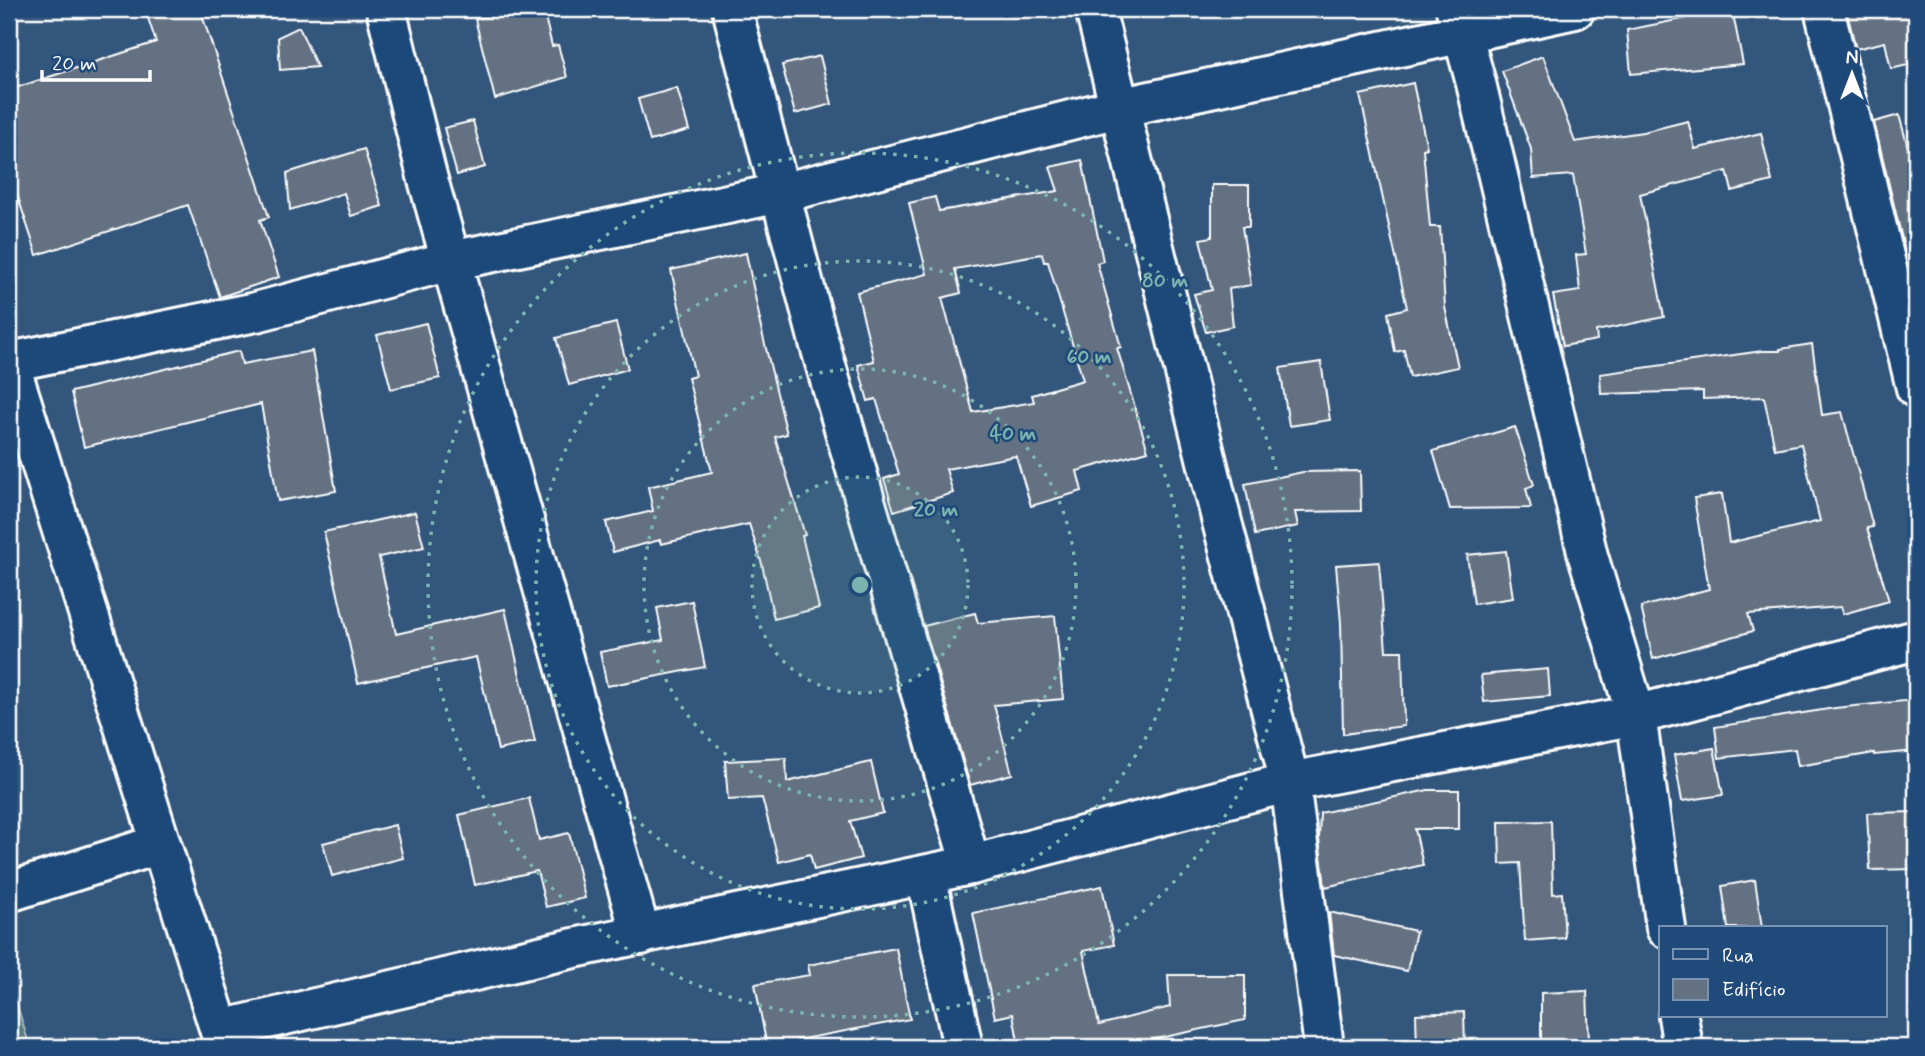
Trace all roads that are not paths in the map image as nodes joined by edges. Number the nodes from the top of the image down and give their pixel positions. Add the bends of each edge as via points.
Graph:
1 (386, 9) edge
2 (732, 9) edge
3 (1095, 9) edge
4 (1575, 9) edge
5 (1824, 9) edge
6 (1460, 21) edge
7 (1118, 108) junction
8 (780, 192) junction
9 (450, 261) junction
10 (9, 362) edge
11 (1916, 388) edge
12 (1916, 640) edge
13 (1636, 715) junction
14 (1290, 782) junction
15 (160, 844) junction
16 (971, 865) junction
17 (926, 875) junction
18 (9, 892) edge
19 (1666, 926) edge
20 (641, 935) junction
21 (1678, 1018) edge
22 (223, 1038) edge
23 (963, 1047) edge
24 (1324, 1047) edge
25 (1683, 1047) edge

1 - 9 street
2 - 8 street
3 - 7 street
4 - 6 street
5 - 11 street
6 - 7 street
6 - 13 street via 1588,556
7 - 8 street
7 - 14 street
8 - 9 street
8 - 16 street
9 - 10 street via 256,312
9 - 20 street
10 - 15 street
12 - 13 street
13 - 14 street
13 - 19 street
14 - 16 street
14 - 24 street
15 - 18 street
15 - 22 street
16 - 17 street
17 - 20 street
17 - 23 street
20 - 22 street
21 - 25 street

